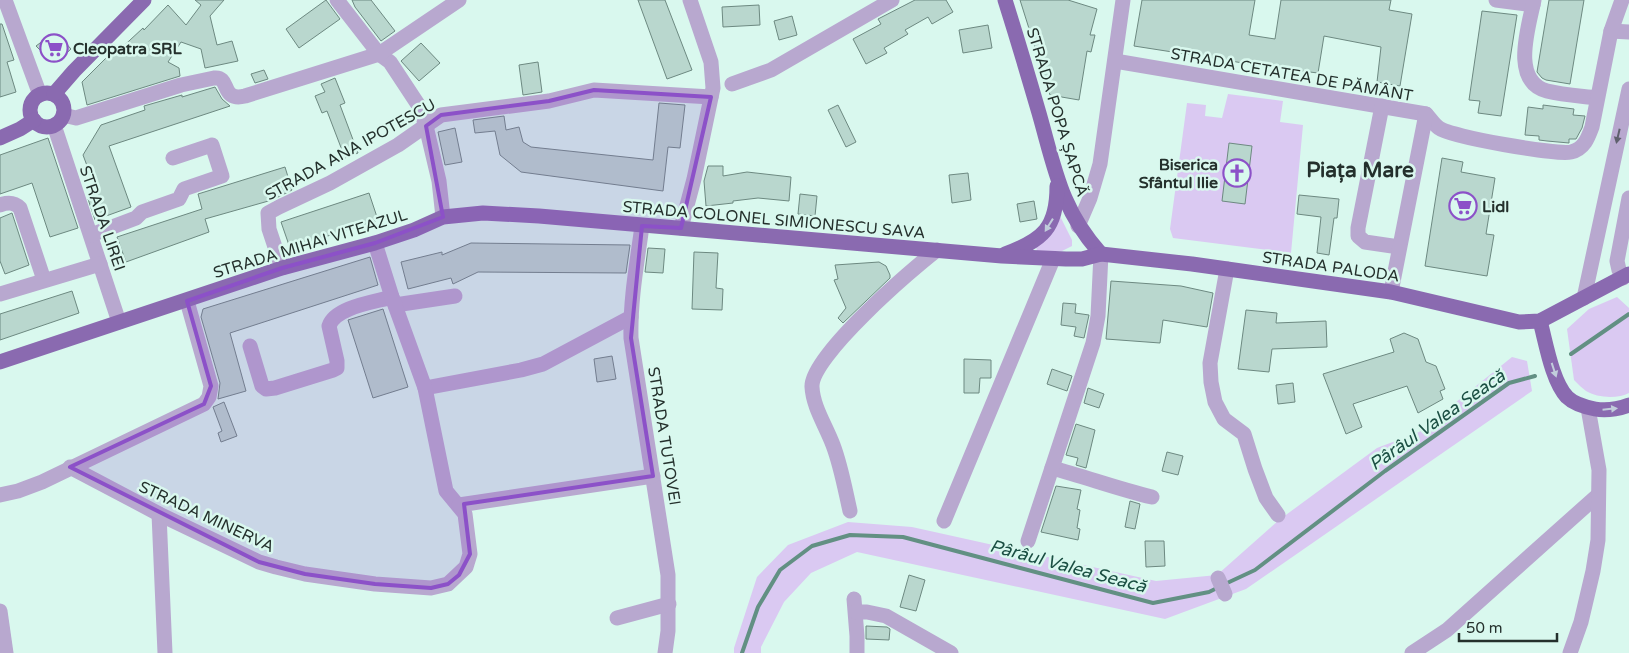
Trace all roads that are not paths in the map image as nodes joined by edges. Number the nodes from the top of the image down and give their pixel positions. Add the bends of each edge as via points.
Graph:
1 (5, 0) edge
2 (144, 0) edge
3 (337, 0) edge
4 (459, 0) edge
5 (690, 0) edge
6 (892, 0) edge
7 (1005, 0) edge
8 (1124, 0) edge
9 (1496, 0) edge
10 (1622, 0) edge
11 (1534, 2) edge
12 (1611, 31) junction
13 (1629, 32) edge
14 (379, 54) junction
15 (1115, 61) junction
16 (732, 84) dead end
17 (1629, 89) edge
18 (47, 94) junction
19 (711, 97) junction
20 (1597, 98) junction
21 (1382, 106) junction
22 (1426, 114) junction
23 (34, 120) junction
24 (58, 120) junction
25 (426, 126) junction
26 (0, 138) edge
27 (173, 158) dead end
28 (1057, 178) junction
29 (1629, 198) edge
30 (0, 205) edge
31 (443, 217) junction
32 (642, 226) junction
33 (1078, 226) junction
34 (681, 228) junction
35 (91, 235) junction
36 (375, 243) junction
37 (1400, 247) junction
38 (936, 250) junction
39 (1101, 254) junction
40 (1002, 256) junction
41 (1053, 259) junction
42 (100, 264) junction
43 (282, 268) junction
44 (1227, 269) junction
45 (1627, 279) edge
46 (44, 280) junction
47 (1391, 292) junction
48 (0, 294) edge
49 (455, 296) dead end
50 (1584, 298) junction
51 (187, 301) junction
52 (394, 301) junction
53 (631, 317) junction
54 (1546, 318) junction
55 (119, 322) junction
56 (250, 346) dead end
57 (0, 362) edge
58 (425, 388) junction
59 (1629, 405) edge
60 (1588, 408) junction
61 (70, 467) junction
62 (1052, 468) junction
63 (653, 476) junction
64 (0, 495) edge
65 (1598, 495) junction
66 (1152, 497) dead end
67 (459, 505) junction
68 (850, 512) dead end
69 (159, 514) junction
70 (1278, 515) dead end
71 (944, 521) dead end
72 (1028, 541) dead end
73 (1218, 578) dead end
74 (1224, 594) dead end
75 (669, 604) junction
76 (0, 611) edge
77 (617, 618) dead end
78 (6, 653) edge
79 (165, 653) edge
80 (665, 653) edge
81 (857, 653) edge
82 (951, 653) edge
83 (1412, 653) edge
84 (1570, 653) edge

1 - 18 street
2 - 18 main road
3 - 14 street
4 - 14 street
5 - 19 street via 710,62
6 - 16 street via 771,70
7 - 28 main road, STRADA POPA ȘAPCĂ
8 - 15 street
9 - 11 street
10 - 12 street, STRADA CETATEA DE PĂMÂNT
11 - 20 street via 1524,58 1529,79 1546,90
12 - 13 street
12 - 20 street, STRADA CETATEA DE PĂMÂNT
14 - 24 street via 238,98 227,92 218,77 181,85 76,118
14 - 25 street via 390,62 419,106
15 - 21 street, STRADA CETATEA DE PĂMÂNT
15 - 33 street via 1100,164
17 -> 50 street
18 - 23 main road via 33,101 31,111
18 - 24 main road via 58,97 64,105
19 - 25 street, STRADA ANA IPOTESCU via 594,90 549,102 441,115
19 - 34 street
20 - 22 street, STRADA CETATEA DE PĂMÂNT via 1588,140 1571,152 1540,150 1453,134 1438,128
21 - 22 street, STRADA CETATEA DE PĂMÂNT
21 - 37 street via 1358,236 1365,242
22 - 37 street
23 - 24 main road via 45,126
23 - 26 main road
24 - 35 street, STRADA LIREI
25 - 31 street via 439,181
25 - 43 street, STRADA ANA IPOTESCU via 330,183 268,213
27 - 35 street via 212,145 222,176 184,189 178,199
28 - 33 main road, STRADA POPA ȘAPCĂ
28 -> 40 main road via 1054,217 1044,233 1034,242
29 - 45 street via 1617,261 1619,270
30 - 46 street via 10,202 20,208
31 - 32 main road, STRADA COLONEL SIMIONESCU SAVA via 502,214
31 - 36 main road, STRADA MIHAI VITEAZUL
32 - 34 main road, STRADA COLONEL SIMIONESCU SAVA
32 - 53 street, STRADA TUTOVEI
33 - 39 main road, STRADA POPA ȘAPCĂ
34 - 38 main road, STRADA COLONEL SIMIONESCU SAVA
35 - 42 street, STRADA LIREI
36 - 43 main road, STRADA MIHAI VITEAZUL
36 - 52 street, STRADA MINERVA
37 - 47 street
38 - 40 main road, STRADA COLONEL SIMIONESCU SAVA
38 - 68 street via 912,268 854,325 833,348 812,385 815,402 833,444
39 - 41 main road, STRADA COLONEL SIMIONESCU SAVA via 1082,259
39 - 44 main road, STRADA PALODA
39 - 62 street via 1098,316 1093,343
40 - 41 main road, STRADA COLONEL SIMIONESCU SAVA
41 - 71 street
42 - 46 street
42 - 55 street, STRADA LIREI
43 - 51 main road, STRADA MIHAI VITEAZUL
44 - 47 main road, STRADA PALODA
44 - 70 street via 1210,363 1212,389 1224,419 1244,434 1266,498
45 - 50 main road
46 - 48 street
47 - 54 main road, STRADA PALODA via 1519,322
49 - 52 street
50 - 54 main road
51 - 55 main road, STRADA MIHAI VITEAZUL
51 - 61 street via 211,386 209,397 196,409
52 - 56 street via 359,306 334,317 329,326 337,361 337,368 333,370 266,389 262,386
52 - 58 street, STRADA MINERVA
53 - 58 street via 543,364
53 - 63 street, STRADA TUTOVEI via 631,338
54 -> 60 main road via 1548,350 1562,391 1576,404
55 - 57 main road, STRADA MIHAI VITEAZUL
58 - 67 street, STRADA MINERVA via 446,491
60 -> 59 main road via 1602,410
60 - 65 street via 1599,470
61 - 64 street via 42,482
61 - 69 street, STRADA MINERVA
62 - 66 street
62 - 72 street
63 - 67 street
63 - 75 street, STRADA TUTOVEI via 668,574
65 - 83 street via 1447,630
65 - 84 street via 1598,540 1593,571
67 - 69 street, STRADA MINERVA via 465,514 470,554 466,566 448,584 431,588 375,584 276,567 258,562
69 - 79 street
73 - 74 street
75 - 77 street
75 - 80 street, STRADA TUTOVEI
76 - 78 street
81 - 82 street via 855,606 886,616

